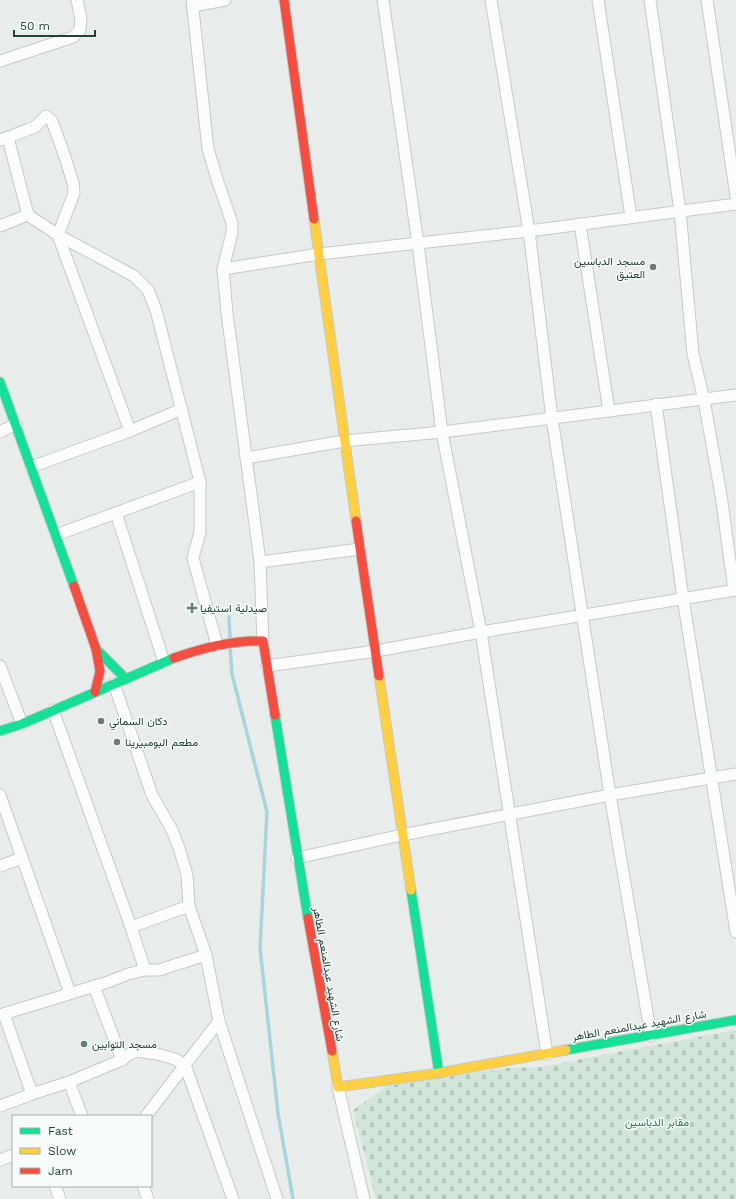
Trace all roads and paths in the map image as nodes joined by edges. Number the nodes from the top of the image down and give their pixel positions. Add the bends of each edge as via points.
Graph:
1 (77, 0) edge
2 (225, 0) edge
3 (284, 0) edge
4 (383, 0) edge
5 (491, 0) edge
6 (598, 0) edge
7 (650, 0) edge
8 (707, 0) edge
9 (193, 3) edge
10 (0, 61) edge
11 (4, 139) edge
12 (736, 196) edge
13 (736, 204) edge
14 (680, 211) junction
15 (28, 215) junction
16 (630, 217) junction
17 (580, 224) junction
18 (0, 226) edge
19 (529, 232) junction
20 (58, 235) junction
21 (418, 244) junction
22 (319, 254) junction
23 (223, 269) junction
24 (0, 382) edge
25 (736, 395) edge
26 (704, 400) junction
27 (656, 404) junction
28 (182, 409) junction
29 (609, 411) junction
30 (552, 418) junction
31 (16, 424) junction
32 (130, 431) junction
33 (0, 432) edge
34 (442, 432) junction
35 (344, 441) junction
36 (246, 458) junction
37 (31, 467) junction
38 (200, 482) junction
39 (116, 513) junction
40 (56, 535) junction
41 (360, 549) junction
42 (260, 562) junction
43 (735, 590) edge
44 (683, 598) junction
45 (583, 616) junction
46 (481, 632) junction
47 (263, 641) junction
48 (216, 645) junction
49 (96, 649) junction
50 (376, 651) junction
51 (164, 662) junction
52 (0, 666) edge
53 (268, 666) junction
54 (126, 679) junction
55 (114, 684) junction
56 (95, 692) junction
57 (53, 710) junction
58 (22, 724) junction
59 (0, 731) edge
60 (736, 774) edge
61 (711, 778) junction
62 (0, 795) edge
63 (610, 796) junction
64 (510, 815) junction
65 (402, 835) junction
66 (22, 858) junction
67 (297, 858) junction
68 (0, 866) edge
69 (190, 906) junction
70 (131, 927) junction
71 (736, 932) edge
72 (206, 954) junction
73 (145, 970) junction
74 (94, 986) junction
75 (70, 993) junction
76 (2, 1014) edge
77 (736, 1020) edge
78 (219, 1021) junction
79 (651, 1036) junction
80 (547, 1054) junction
81 (122, 1060) junction
82 (185, 1065) junction
83 (439, 1073) junction
84 (69, 1082) junction
85 (338, 1087) junction
86 (32, 1094) junction
87 (0, 1106) edge
88 (82, 1115) edge
89 (147, 1115) edge
90 (12, 1155) edge
91 (0, 1160) edge
92 (55, 1187) edge
93 (143, 1187) edge
94 (60, 1199) edge
95 (148, 1199) edge
96 (233, 1199) edge
97 (277, 1199) edge
98 (364, 1199) edge

1 - 10 street via 81,19 80,30 73,37
2 - 9 street
3 - 22 street
4 - 21 street
5 - 19 street
6 - 16 street
7 - 14 street
8 - 12 street
9 - 23 street via 208,149 232,223
11 - 15 street
11 - 20 street via 35,127 46,116 52,121 66,157 74,193
13 - 14 street
14 - 16 street
14 - 26 street via 693,354
15 - 18 street
15 - 20 street
16 - 17 street
17 - 19 street
17 - 29 street
19 - 21 street
19 - 30 street
20 - 28 street via 134,276 148,290 156,310
20 - 32 street
21 - 22 street
21 - 34 street
22 - 23 street
22 - 35 street
23 - 36 street
24 - 31 street
25 - 26 street
26 - 27 street
26 - 43 street
27 - 29 street
27 - 44 street
28 - 32 street
28 - 38 street
29 - 30 street
30 - 34 street
30 - 45 street
31 - 33 street
31 - 37 street
32 - 37 street
34 - 35 street
34 - 46 street
35 - 36 street
35 - 41 street
36 - 42 street
37 - 40 street
38 - 39 street
38 - 48 street via 200,532 193,558
39 - 40 street
39 - 51 street
40 - 49 street
41 - 42 street
41 - 50 street
42 - 47 street
43 - 44 street
44 - 45 street
44 - 61 street
45 - 46 street
45 - 63 street
46 - 50 street
46 - 64 street
47 - 48 street via 240,640
47 - 53 street, شارع الشهيد عبدالمنعم الطاهر
48 - 51 street
49 - 54 street
49 - 56 street via 100,671
50 - 53 street
50 - 65 street
51 - 54 street
52 - 58 street
53 - 67 street, شارع الشهيد عبدالمنعم الطاهر
54 - 55 street
55 - 56 street
55 - 69 street via 152,795 180,848 187,875
56 - 57 street
57 - 58 street
57 - 70 street
58 - 59 street
60 - 61 street
61 - 63 street
61 - 71 street
62 - 66 street
63 - 64 street
63 - 79 street
64 - 65 street
64 - 80 street
65 - 67 street
65 - 83 street
66 - 68 street
66 - 75 street
67 - 85 street, شارع الشهيد عبدالمنعم الطاهر
69 - 70 street
69 - 72 street
70 - 73 street
72 - 73 street via 159,970
72 - 78 street
73 - 74 street
74 - 75 street
74 - 81 street
75 - 76 street
76 - 86 street
77 - 79 street, شارع الشهيد عبدالمنعم الطاهر
78 - 82 street
78 - 97 street
79 - 80 street, شارع الشهيد عبدالمنعم الطاهر
80 - 83 street, شارع الشهيد عبدالمنعم الطاهر
81 - 82 street via 137,1052 157,1054
81 - 84 street
82 - 89 street
82 - 96 street
83 - 85 street, شارع الشهيد عبدالمنعم الطاهر
84 - 86 street
84 - 88 street
85 - 98 street
86 - 87 street
90 - 91 street
92 - 94 street
93 - 95 street

